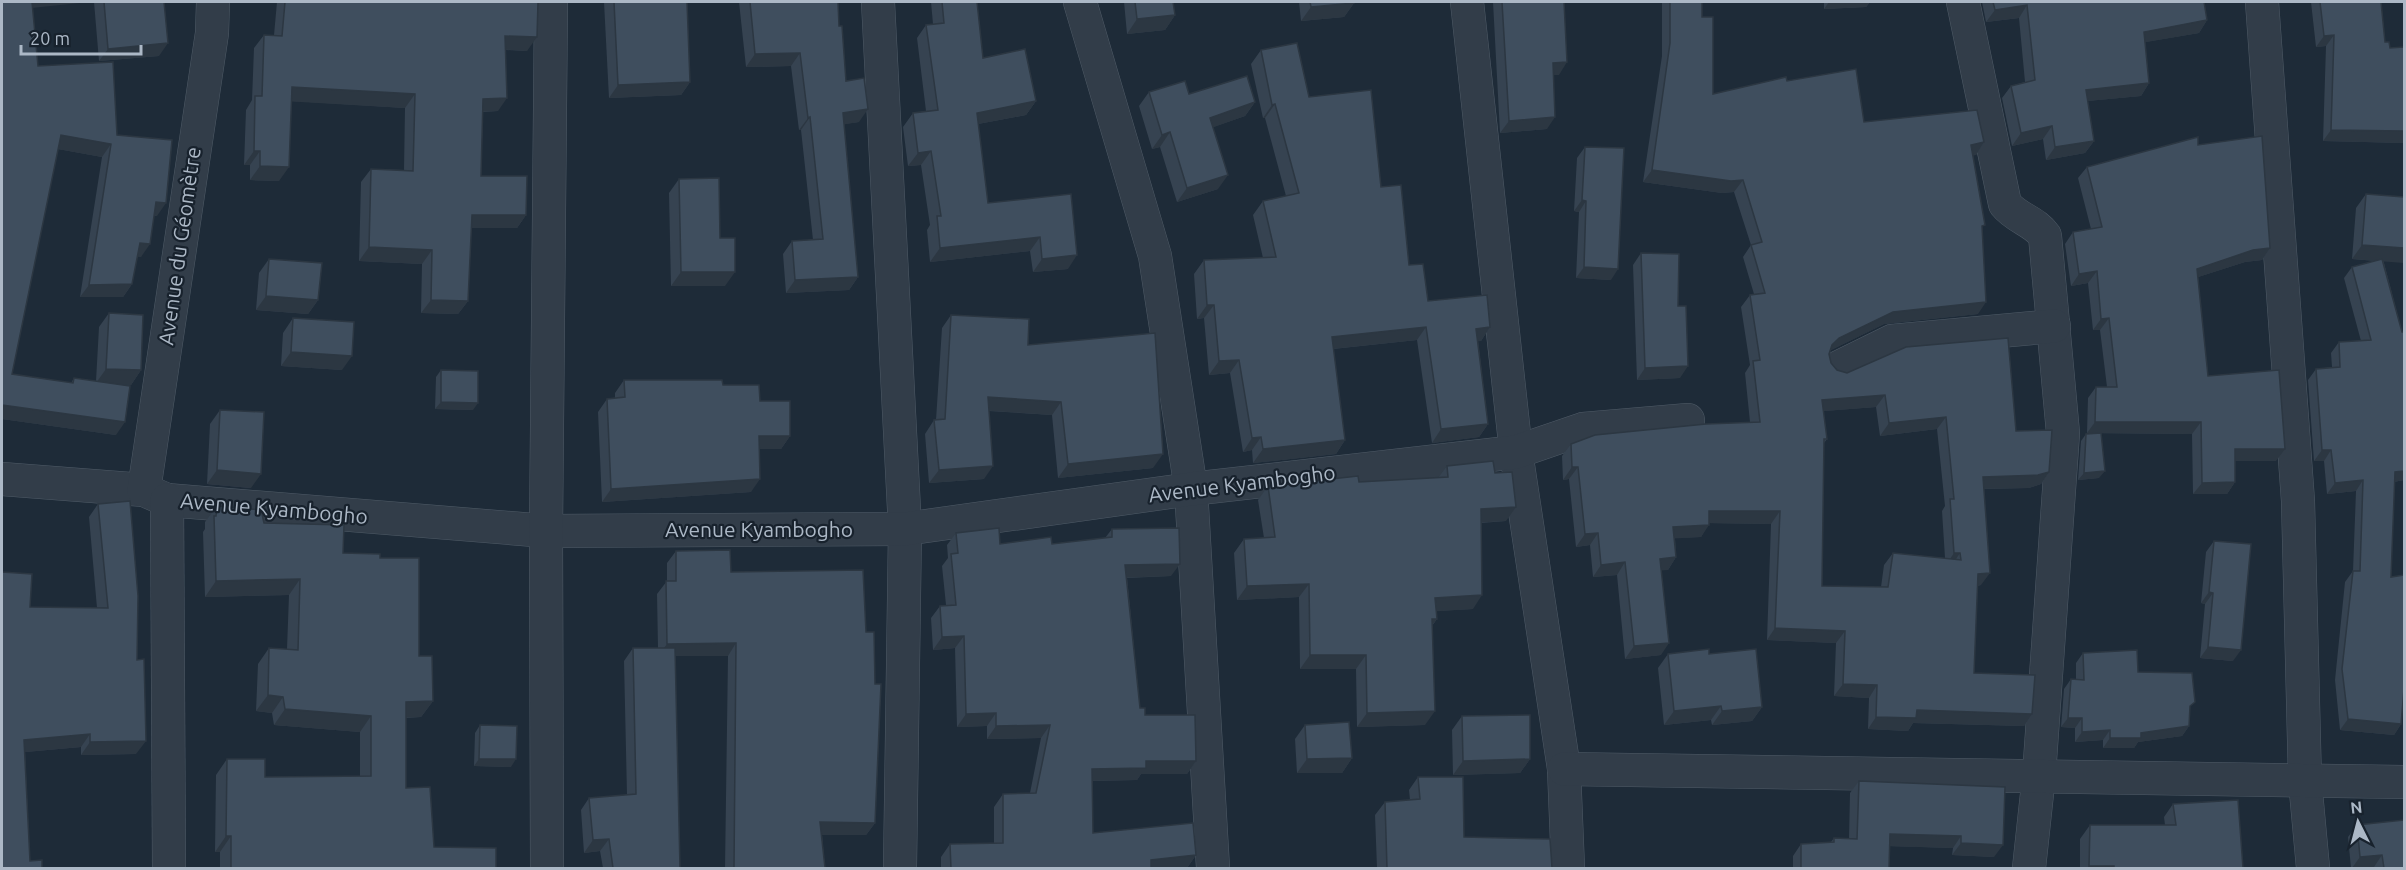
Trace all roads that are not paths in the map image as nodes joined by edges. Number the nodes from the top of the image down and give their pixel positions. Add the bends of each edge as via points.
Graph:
1 (213, 2) edge
2 (551, 2) edge
3 (878, 2) edge
4 (1080, 2) edge
5 (1467, 2) edge
6 (1963, 2) edge
7 (2262, 2) edge
8 (2054, 326) junction
9 (1839, 367) dead end
10 (1688, 420) dead end
11 (1516, 452) junction
12 (2, 479) edge
13 (1191, 489) junction
14 (156, 495) junction
15 (905, 529) junction
16 (546, 531) junction
17 (1564, 769) junction
18 (2039, 775) junction
19 (2305, 780) junction
20 (2404, 782) edge
21 (169, 868) edge
22 (547, 868) edge
23 (900, 868) edge
24 (1213, 868) edge
25 (1568, 868) edge
26 (2029, 868) edge
27 (2313, 868) edge

1 - 14 street, Avenue du Géomètre
2 - 16 street
3 - 15 street
4 - 13 street via 1155,256
5 - 11 street
6 - 8 street via 2005,204 2012,213 2039,227 2045,236
7 - 19 street via 2298,501
8 - 9 street via 1892,341
8 - 18 street via 2063,432
10 - 11 street, Avenue Kyambogho via 1583,429
11 - 13 street, Avenue Kyambogho
11 - 17 street
12 - 14 street, Avenue Kyambogho
13 - 15 street, Avenue Kyambogho
13 - 24 street
14 - 16 street, Avenue Kyambogho
14 - 21 street, Avenue du Géomètre
15 - 16 street, Avenue Kyambogho
15 - 23 street
16 - 22 street
17 - 18 street
17 - 25 street
18 - 19 street
18 - 26 street
19 - 20 street
19 - 27 street

